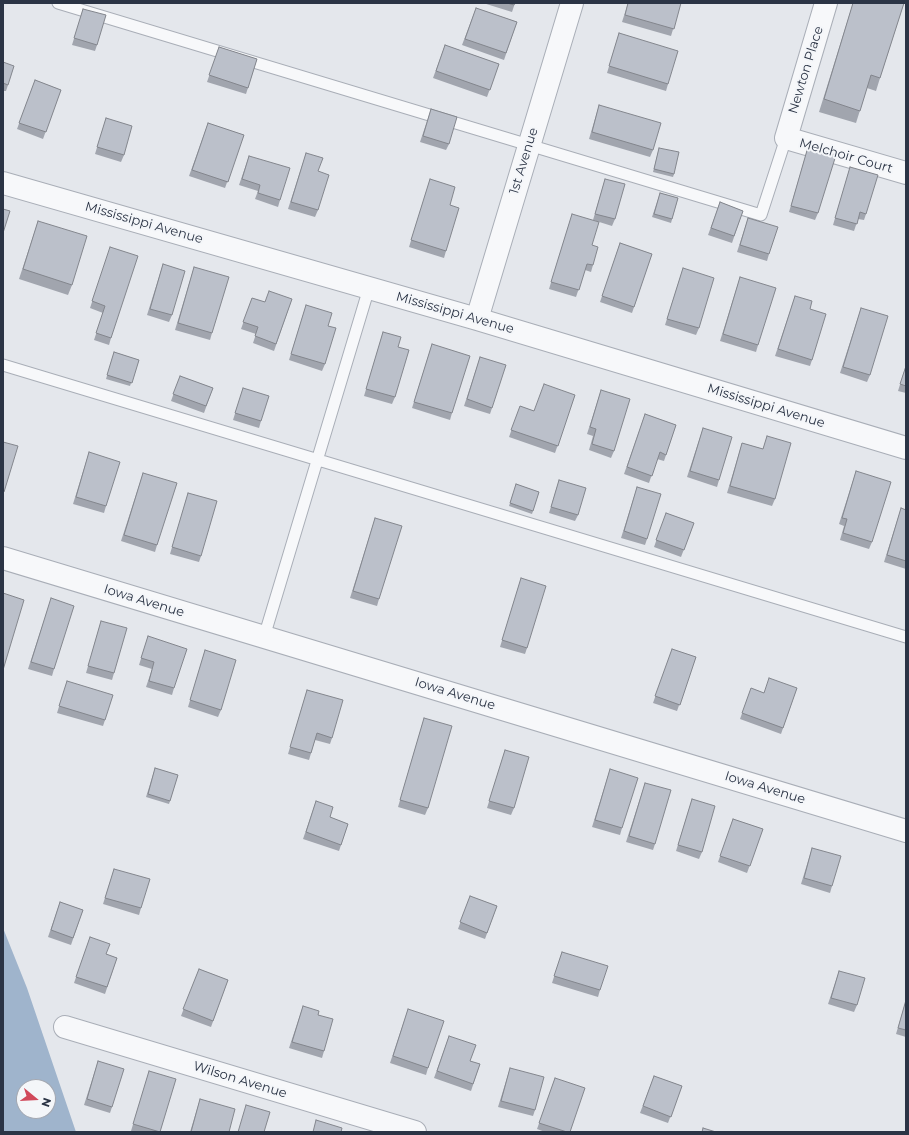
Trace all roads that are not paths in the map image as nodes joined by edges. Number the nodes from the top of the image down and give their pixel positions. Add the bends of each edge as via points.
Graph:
1 (58, 3) edge
2 (572, 3) edge
3 (826, 3) edge
4 (786, 138) junction
5 (528, 144) junction
6 (906, 174) edge
7 (3, 183) edge
8 (369, 288) junction
9 (477, 319) junction
10 (3, 365) edge
11 (906, 448) edge
12 (317, 460) junction
13 (3, 558) edge
14 (264, 637) junction
15 (906, 637) edge
16 (906, 831) edge
17 (65, 1027) dead end
18 (415, 1132) edge

1 - 5 lane
2 - 5 street, 1st Avenue
3 - 4 street, Newton Place
4 - 5 lane via 761,215
4 - 6 street, Melchoir Court
5 - 9 street, 1st Avenue
7 - 8 street, Mississippi Avenue
8 - 9 street, Mississippi Avenue
8 - 12 lane
9 - 11 street, Mississippi Avenue
10 - 12 lane
12 - 14 lane
12 - 15 lane
13 - 14 street, Iowa Avenue
14 - 16 street, Iowa Avenue
17 - 18 street, Wilson Avenue

